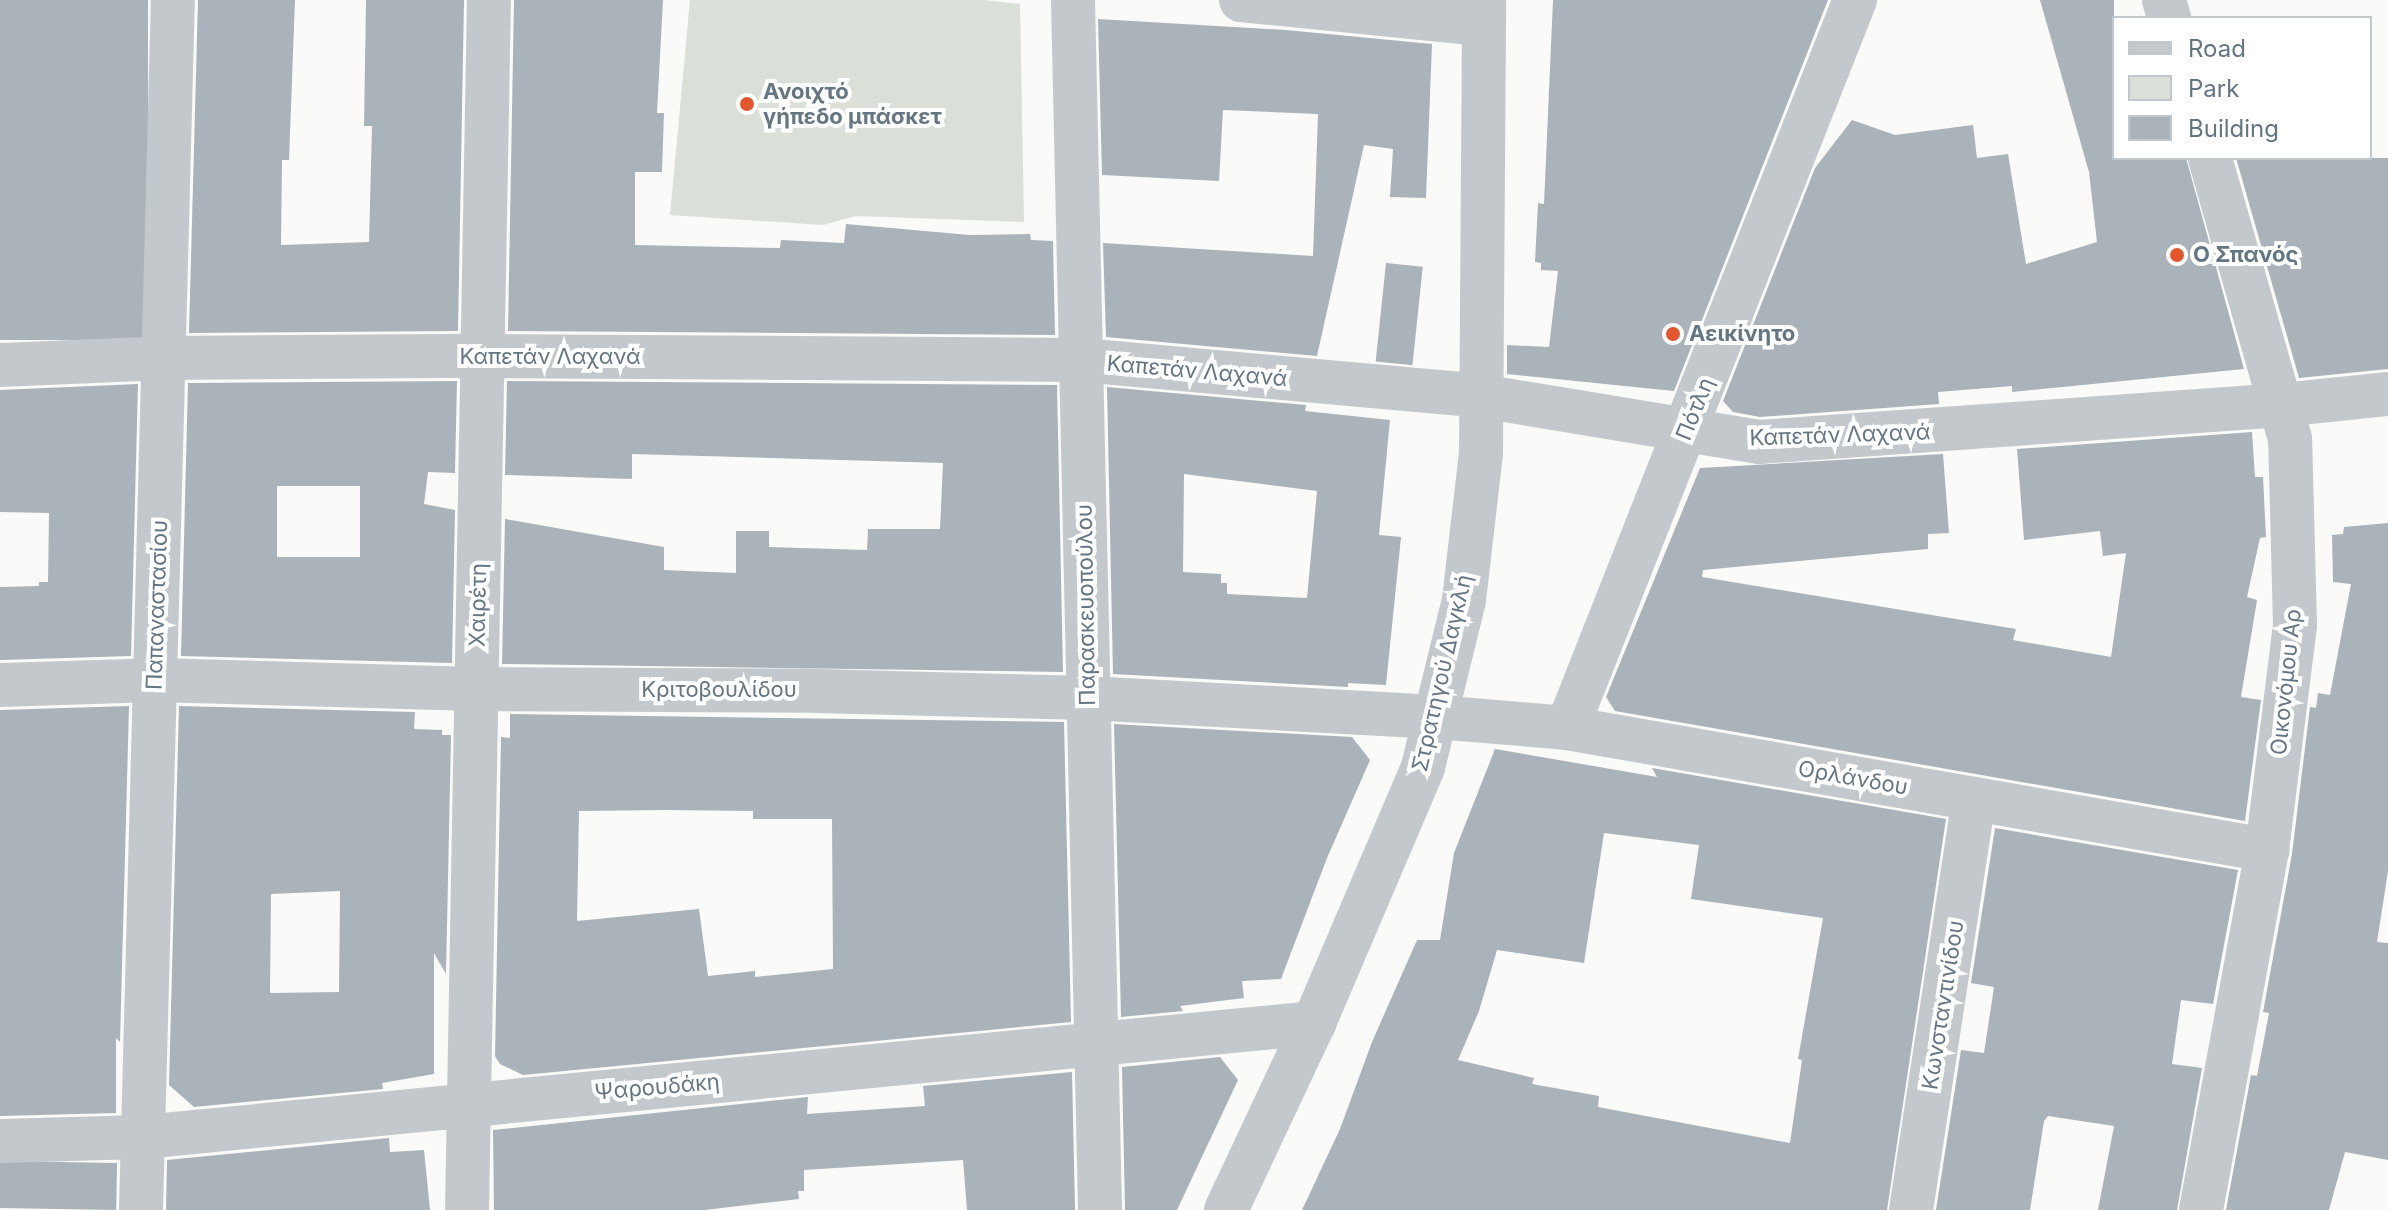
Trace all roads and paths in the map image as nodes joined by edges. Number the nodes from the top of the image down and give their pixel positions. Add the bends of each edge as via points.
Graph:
1 (173, 0) edge
2 (489, 0) edge
3 (1073, 0) edge
4 (1241, 0) edge
5 (1855, 0) edge
6 (1483, 12) edge
7 (2211, 160) edge
8 (482, 356) junction
9 (164, 358) junction
10 (1081, 360) junction
11 (0, 365) edge
12 (2388, 394) edge
13 (1481, 396) junction
14 (2283, 405) junction
15 (1686, 431) junction
16 (155, 680) junction
17 (0, 685) edge
18 (476, 689) junction
19 (1088, 698) junction
20 (1437, 717) junction
21 (1567, 728) junction
22 (1974, 799) junction
23 (2267, 850) junction
24 (1314, 1023) junction
25 (1096, 1043) junction
26 (470, 1105) junction
27 (143, 1137) junction
28 (0, 1141) edge
29 (141, 1210) edge
30 (467, 1210) edge
31 (1100, 1210) edge
32 (1226, 1210) edge
33 (1911, 1210) edge
34 (2201, 1210) edge

1 - 9 street, Παπαναστασίου
2 - 8 street, Χαιρέτη
3 - 10 street, Παρασκευοπούλου
4 - 6 street
5 - 15 street, Πότλη
6 - 13 street, Στρατηγού Δαγκλή
7 - 14 street, Οικονόμου Αρ
8 - 9 street, Καπετάν Λαχανά
8 - 10 street, Καπετάν Λαχανά
8 - 18 street, Χαιρέτη
9 - 11 street, Καπετάν Λαχανά
9 - 16 street, Παπαναστασίου
10 - 13 street, Καπετάν Λαχανά
10 - 19 street, Παρασκευοπούλου
12 - 14 street, Καπετάν Λαχανά
13 - 15 street, Καπετάν Λαχανά
13 - 20 street, Στρατηγού Δαγκλή via 1481,453 1464,600
14 - 15 street, Καπετάν Λαχανά via 1759,442
14 - 23 street, Οικονόμου Αρ via 2290,439 2295,625
15 - 21 street, Πότλη
16 - 17 street, Κριτοβουλίδου
16 - 18 street, Κριτοβουλίδου
16 - 27 street, Παπαναστασίου
18 - 19 street, Κριτοβουλίδου
18 - 26 street, Χαιρέτη
19 - 20 street, Κριτοβουλίδου
19 - 25 street, Παρασκευοπούλου
20 - 21 street, Ορλάνδου
20 - 24 street, Στρατηγού Δαγκλή via 1423,767
21 - 22 street, Ορλάνδου
22 - 23 street, Ορλάνδου
22 - 33 street, Κωνσταντινίδου
23 - 34 street, Οικονόμου Αρ
24 - 25 street, Ψαρουδάκη
24 - 32 street, Στρατηγού Δαγκλή
25 - 26 street, Ψαρουδάκη
25 - 31 street, Παρασκευοπούλου
26 - 27 street, Ψαρουδάκη
26 - 30 street, Χαιρέτη
27 - 28 street, Ψαρουδάκη
27 - 29 street, Παπαναστασίου

